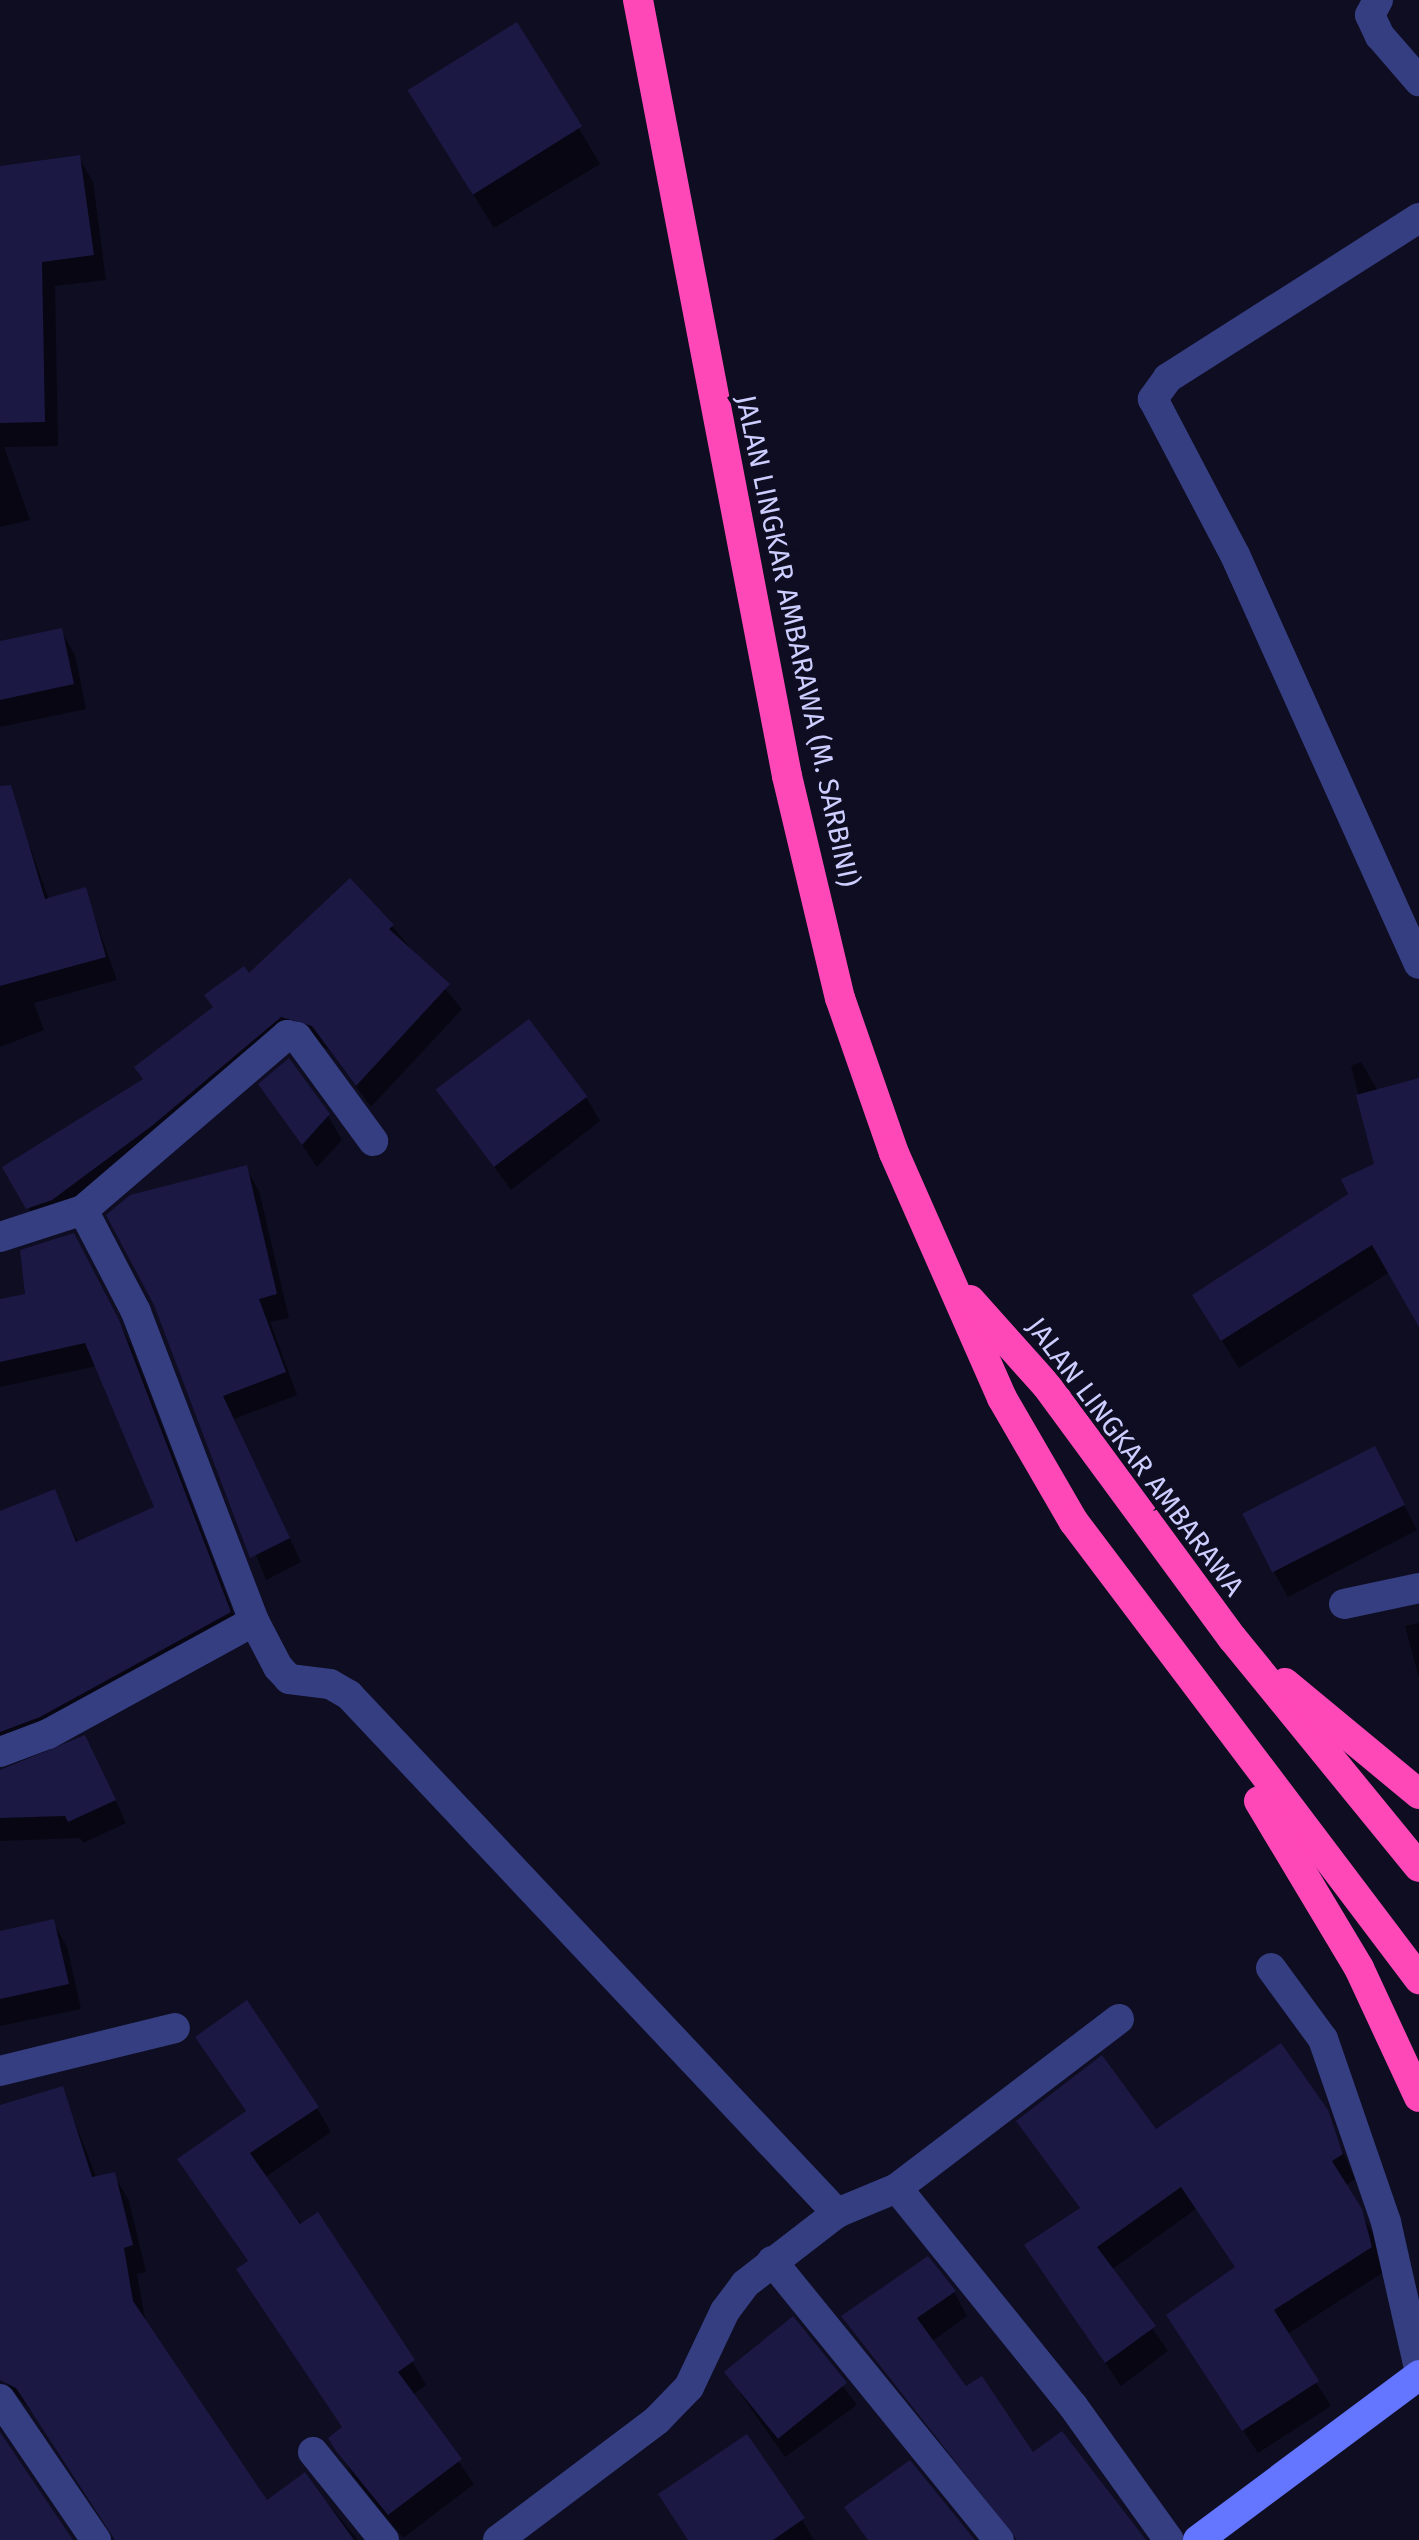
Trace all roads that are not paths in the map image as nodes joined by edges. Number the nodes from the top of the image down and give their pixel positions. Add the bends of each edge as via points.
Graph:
1 (638, 0) edge
2 (1378, 0) edge
3 (1419, 81) edge
4 (1419, 218) edge
5 (1419, 964) edge
6 (374, 1140) dead end
7 (83, 1210) junction
8 (0, 1237) edge
9 (952, 1278) junction
10 (1419, 1588) edge
11 (1344, 1604) dead end
12 (254, 1621) junction
13 (1233, 1639) junction
14 (1181, 1671) junction
15 (0, 1752) edge
16 (1419, 1794) edge
17 (1419, 1866) edge
18 (1271, 1968) dead end
19 (1419, 1979) edge
20 (1118, 2019) dead end
21 (175, 2028) dead end
22 (0, 2071) edge
23 (1419, 2097) edge
24 (896, 2188) junction
25 (837, 2213) junction
26 (772, 2261) junction
27 (1419, 2372) edge
28 (0, 2399) edge
29 (312, 2452) dead end
30 (96, 2540) edge
31 (384, 2540) edge
32 (498, 2540) edge
33 (1000, 2540) edge
34 (1169, 2540) edge
35 (1198, 2540) edge

1 - 9 highway, JALAN LINGKAR AMBARAWA (M. SARBINI) via 787,776 840,998 894,1153
2 - 3 street via 1370,14 1380,36
4 - 5 street via 1168,378 1153,400 1236,556
6 - 7 street via 297,1037 287,1035
7 - 8 street
7 - 12 street via 136,1312
9 - 13 highway, JALAN LINGKAR AMBARAWA via 1047,1386
9 - 14 highway via 1002,1398 1047,1476
10 - 11 street
12 - 15 street via 48,1734
12 - 25 street via 289,1679 330,1684 349,1695
13 - 16 highway
13 - 17 highway, JALAN LINGKAR AMBARAWA
14 - 19 highway
14 - 23 highway via 1359,1968
18 - 27 street via 1323,2040 1386,2222
20 - 24 street
21 - 22 street
24 - 25 street
24 - 34 street via 1073,2406
25 - 26 street
26 - 32 street via 725,2311 689,2388 657,2420
26 - 33 street
27 - 35 main road
28 - 30 street
29 - 31 street

